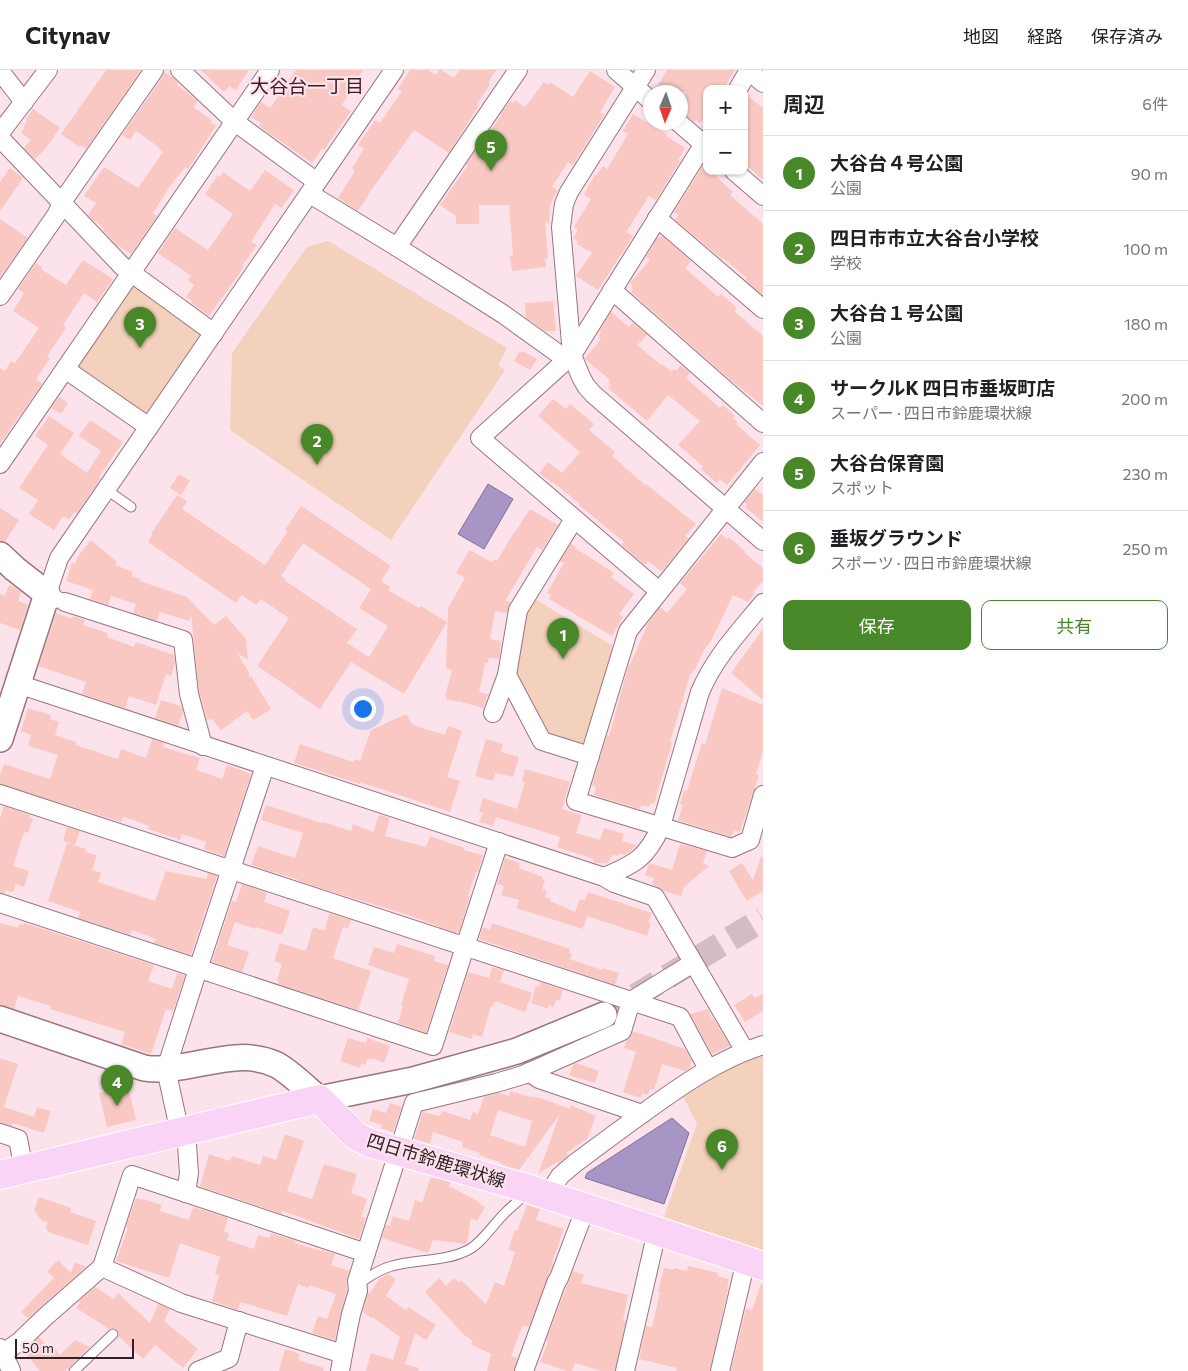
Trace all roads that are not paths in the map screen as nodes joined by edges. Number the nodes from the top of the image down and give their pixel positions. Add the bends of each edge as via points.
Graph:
1 (48, 70) edge
2 (154, 70) edge
3 (180, 70) edge
4 (270, 70) edge
5 (394, 70) edge
6 (518, 70) edge
7 (616, 70) edge
8 (646, 70) edge
9 (749, 70) edge
10 (0, 71) edge
11 (763, 83) edge
12 (740, 85) edge
13 (636, 87) junction
14 (643, 94) edge
15 (24, 102) junction
16 (235, 122) junction
17 (688, 130) edge
18 (0, 133) edge
19 (0, 138) edge
20 (703, 142) edge
21 (703, 149) edge
22 (739, 175) edge
23 (313, 188) junction
24 (763, 196) edge
25 (62, 202) junction
26 (657, 218) junction
27 (397, 247) junction
28 (131, 273) junction
29 (612, 290) junction
30 (0, 296) edge
31 (763, 309) edge
32 (214, 333) junction
33 (569, 358) junction
34 (65, 369) junction
35 (763, 423) edge
36 (149, 427) junction
37 (763, 462) edge
38 (0, 464) edge
39 (107, 490) junction
40 (131, 507) dead end
41 (726, 509) junction
42 (574, 519) junction
43 (763, 541) edge
44 (5, 565) edge
45 (659, 591) junction
46 (56, 598) junction
47 (763, 603) edge
48 (507, 675) junction
49 (11, 686) edge
50 (493, 713) dead end
51 (0, 739) edge
52 (203, 746) junction
53 (590, 756) junction
54 (265, 766) junction
55 (0, 794) edge
56 (763, 795) edge
57 (661, 826) junction
58 (499, 842) junction
59 (230, 870) junction
60 (604, 877) junction
61 (0, 903) edge
62 (465, 946) junction
63 (693, 963) junction
64 (198, 969) junction
65 (631, 1001) junction
66 (604, 1015) tunnel mouth
67 (0, 1020) edge
68 (763, 1045) edge
69 (746, 1050) junction
70 (166, 1069) junction
71 (708, 1069) junction
72 (529, 1072) junction
73 (319, 1099) junction
74 (642, 1114) junction
75 (183, 1132) junction
76 (0, 1133) edge
77 (398, 1152) junction
78 (12, 1173) edge
79 (538, 1192) junction
80 (186, 1193) junction
81 (586, 1207) junction
82 (657, 1231) junction
83 (366, 1253) junction
84 (754, 1263) edge
85 (102, 1267) junction
86 (358, 1284) junction
87 (239, 1321) junction
88 (113, 1334) dead end
89 (2, 1350) edge
90 (342, 1362) edge
91 (11, 1371) edge
92 (74, 1371) edge
93 (198, 1371) edge
94 (524, 1371) edge
95 (626, 1371) edge
96 (720, 1371) edge

1 - 15 street
2 - 25 street
3 - 16 street
4 - 16 street
5 - 23 street
6 - 27 street
7 - 13 street
8 - 13 street
9 - 11 street
9 - 12 street
10 - 15 street
13 - 14 street
13 - 33 street via 564,204 561,227
15 - 18 street
16 - 23 street
16 - 28 street
17 - 20 street
19 - 25 street
21 - 26 street
22 - 24 street
23 - 27 street
23 - 32 street
25 - 28 street
25 - 30 street
26 - 29 street
26 - 31 street
27 - 33 street
28 - 32 street
28 - 34 street
29 - 33 street
29 - 35 street
32 - 36 street
33 - 41 street via 594,394
33 - 42 street via 480,438
34 - 36 street
34 - 38 street
36 - 39 street
37 - 41 street
39 - 40 lane
39 - 46 street via 59,558
41 - 43 street
41 - 45 street
42 - 45 street
42 - 48 street via 518,610
44 - 46 street
45 - 53 street via 628,631
46 - 49 street
46 - 52 street via 183,640 189,694
47 - 57 street via 724,650 700,692
48 - 50 street
48 - 53 street via 542,741
49 - 51 street
49 - 52 street
52 - 54 street
53 - 57 street via 576,801
54 - 58 street
54 - 59 street
55 - 59 street
56 - 57 street via 750,840 732,848
57 - 60 street via 654,842 638,860
58 - 60 street
58 - 62 street
59 - 62 street
59 - 64 street
60 - 63 street via 655,896
61 - 64 street
62 - 64 street via 433,1046
62 - 65 street
63 - 65 street
63 - 69 street
64 - 70 street
65 - 71 street via 680,1017
65 - 72 street via 622,1031
66 - 73 street via 517,1051 412,1080
67 - 70 street via 144,1068
68 - 69 street
69 - 71 street
70 - 73 street via 233,1058 262,1060 278,1066
70 - 75 street
71 - 74 street
72 - 74 street via 539,1079
72 - 77 street via 414,1103
73 - 75 main road
73 - 77 main road, 四日市鈴鹿環状線 via 356,1136
74 - 79 street
75 - 78 main road
75 - 80 street via 189,1173
76 - 78 street via 18,1139
77 - 79 main road, 四日市鈴鹿環状線
77 - 83 street
79 - 81 main road, 四日市鈴鹿環状線
79 - 86 lane via 521,1199 470,1250 394,1265
80 - 83 street
80 - 85 street via 132,1176
81 - 82 main road, 四日市鈴鹿環状線
81 - 94 street
82 - 84 main road, 四日市鈴鹿環状線
82 - 95 street
83 - 86 street
84 - 96 street
85 - 87 street via 181,1302
85 - 89 street via 19,1342
86 - 90 street
87 - 90 street
87 - 93 street via 228,1358
88 - 92 lane
89 - 91 street

